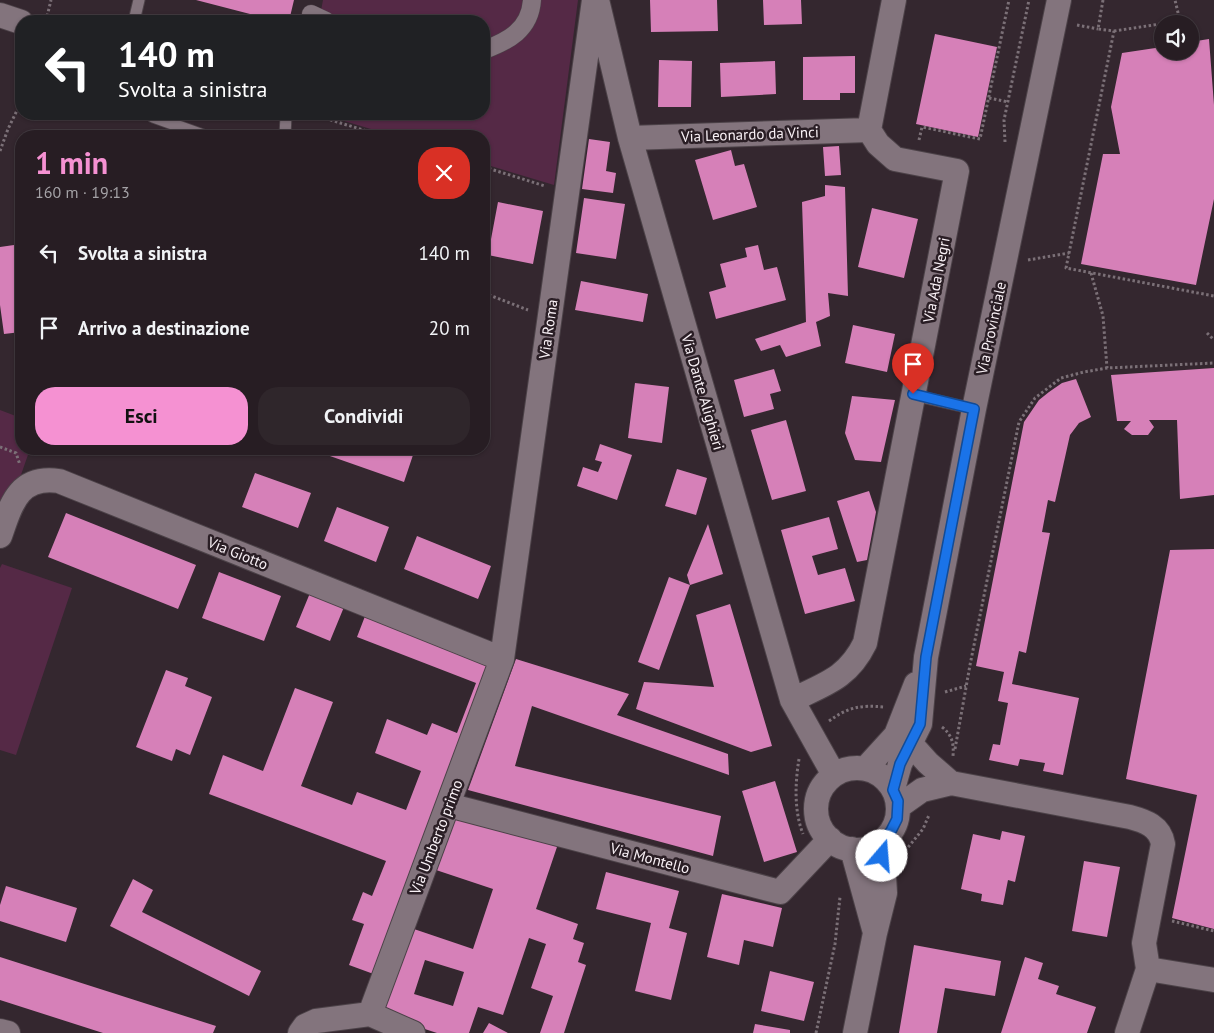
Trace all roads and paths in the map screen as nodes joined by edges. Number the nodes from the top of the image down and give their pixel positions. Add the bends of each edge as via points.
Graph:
1 (51, 0) edge
2 (139, 0) edge
3 (532, 0) edge
4 (596, 0) edge
5 (894, 0) edge
6 (1009, 0) edge
7 (1103, 0) edge
8 (1175, 0) edge
9 (1054, 1) edge
10 (0, 15) edge
11 (47, 15) edge
12 (135, 15) edge
13 (15, 20) edge
14 (1114, 31) junction
15 (490, 48) edge
16 (988, 98) junction
17 (1008, 102) dead end
18 (15, 114) edge
19 (161, 120) edge
20 (332, 120) edge
21 (922, 127) dead end
22 (189, 130) edge
23 (364, 130) edge
24 (869, 130) junction
25 (630, 138) junction
26 (0, 150) edge
27 (490, 169) edge
28 (567, 193) junction
29 (1069, 253) junction
30 (1004, 264) junction
31 (1091, 273) junction
32 (490, 295) edge
33 (1214, 296) edge
34 (533, 312) dead end
35 (1208, 333) dead end
36 (1214, 340) edge
37 (1214, 363) edge
38 (1107, 368) junction
39 (913, 394) junction
40 (974, 409) junction
41 (0, 447) edge
42 (15, 453) edge
43 (17, 455) edge
44 (27, 485) junction
45 (0, 536) edge
46 (502, 659) junction
47 (792, 700) junction
48 (913, 715) junction
49 (811, 733) junction
50 (910, 743) junction
51 (864, 768) junction
52 (952, 774) junction
53 (834, 775) junction
54 (896, 798) junction
55 (448, 805) junction
56 (830, 839) junction
57 (882, 842) junction
58 (852, 849) junction
59 (841, 891) dead end
60 (1149, 916) junction
61 (1214, 931) edge
62 (875, 933) junction
63 (1148, 969) junction
64 (1214, 980) edge
65 (370, 1014) junction
66 (0, 1030) edge
67 (8, 1033) edge
68 (300, 1033) edge
69 (413, 1033) edge
70 (816, 1033) edge
71 (855, 1033) edge
72 (1127, 1033) edge

1 - 11 path
2 - 12 lane
3 - 15 street via 524,27
4 - 25 street, Via Dante Alighieri
4 - 28 street, Via Roma
5 - 24 street
6 - 16 path
7 - 14 path via 1098,29
8 - 14 path via 1180,21
9 - 30 street, Via Provinciale
10 - 13 street
14 - 29 path
16 - 17 path
16 - 21 path via 980,139
18 - 26 path
19 - 22 lane
20 - 23 path
24 - 25 street, Via Leonardo da Vinci
24 - 39 street, Via Ada Negri via 878,144 895,159 957,171
25 - 47 street, Via Dante Alighieri
27 - 28 path
28 - 46 street, Via Roma
29 - 30 path
29 - 31 path via 1066,268
30 - 40 street, Via Provinciale
31 - 33 path
31 - 38 path via 1103,316
32 - 34 path
35 - 36 path
37 - 38 path
38 - 52 path via 1061,378 1036,398 1019,422 970,665
39 - 40 lane
39 - 47 street, Via Ada Negri via 864,643 847,671
40 - 48 street, Via Provinciale
41 - 42 path
43 - 44 path
44 - 45 street via 12,505
44 - 46 street, Via Giotto via 42,480 66,484
46 - 55 street, Via Umberto primo
47 - 49 street, Via Dante Alighieri
48 - 49 path via 882,707 853,708
48 - 50 street, Via Provinciale via 920,724
48 - 51 street, Via Provinciale
48 - 52 path via 938,724 950,734
49 - 53 street, Via Dante Alighieri
50 - 52 street via 928,763
50 - 54 street, Via Provinciale via 900,764
51 - 53 street via 847,769
51 - 54 street via 881,775
52 - 54 street via 922,790
52 - 60 street via 1130,817 1151,825 1160,834 1163,844
53 - 56 street via 821,789 816,807 820,824
54 - 57 street, Via Provinciale via 895,825
55 - 56 street, Via Montello via 780,892
55 - 65 street, Via Umberto primo
56 - 58 street
57 - 58 street via 864,849
57 - 62 street via 885,892
58 - 62 street
59 - 70 path via 835,944
60 - 61 path
60 - 63 street via 1144,943
62 - 71 street
63 - 64 street
63 - 72 street
65 - 68 street via 316,1021 305,1026
65 - 69 street
66 - 67 street

